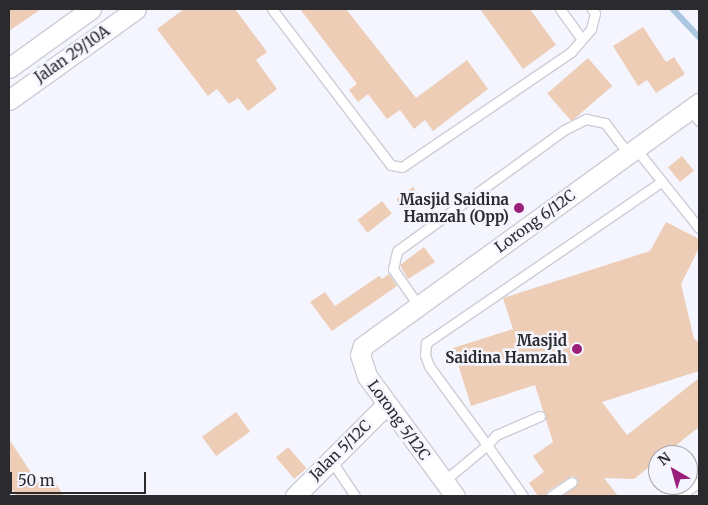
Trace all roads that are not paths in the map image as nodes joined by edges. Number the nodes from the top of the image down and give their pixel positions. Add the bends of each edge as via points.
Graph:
1 (91, 9) edge
2 (136, 9) edge
3 (272, 9) edge
4 (560, 9) edge
5 (592, 9) edge
6 (581, 38) junction
7 (9, 68) edge
8 (9, 100) edge
9 (696, 111) edge
10 (632, 152) junction
11 (660, 183) junction
12 (699, 228) edge
13 (418, 305) junction
14 (370, 340) joint
15 (387, 404) junction
16 (540, 416) dead end
17 (487, 445) junction
18 (330, 460) junction
19 (444, 481) junction
20 (572, 482) dead end
21 (699, 482) edge
22 (294, 496) edge
23 (355, 496) edge
24 (455, 496) edge
25 (523, 496) edge
26 (551, 496) edge
27 (680, 496) edge

1 - 7 street, Jalan 29/10A
2 - 8 street, Jalan 29/10A
3 - 6 lane via 391,166 402,167 571,52
4 - 6 lane
5 - 6 lane via 596,13 591,29
9 - 10 street, Lorong 6/12C
10 - 11 lane
10 - 13 street, Lorong 6/12C
10 - 13 lane via 606,123 595,119 576,123 556,136 397,251 393,269
11 - 12 lane
11 - 17 lane via 426,343 425,355 429,366
13 - 14 street, Lorong 6/12C
14 - 15 street, Lorong 5/12C via 360,355 362,364
15 - 18 street, Jalan 5/12C
15 - 19 street, Lorong 5/12C
16 - 17 lane via 496,435
17 - 19 lane
17 - 25 lane
18 - 22 street, Jalan 5/12C
18 - 23 lane
19 - 24 street, Lorong 5/12C
20 - 26 lane
21 - 27 lane

